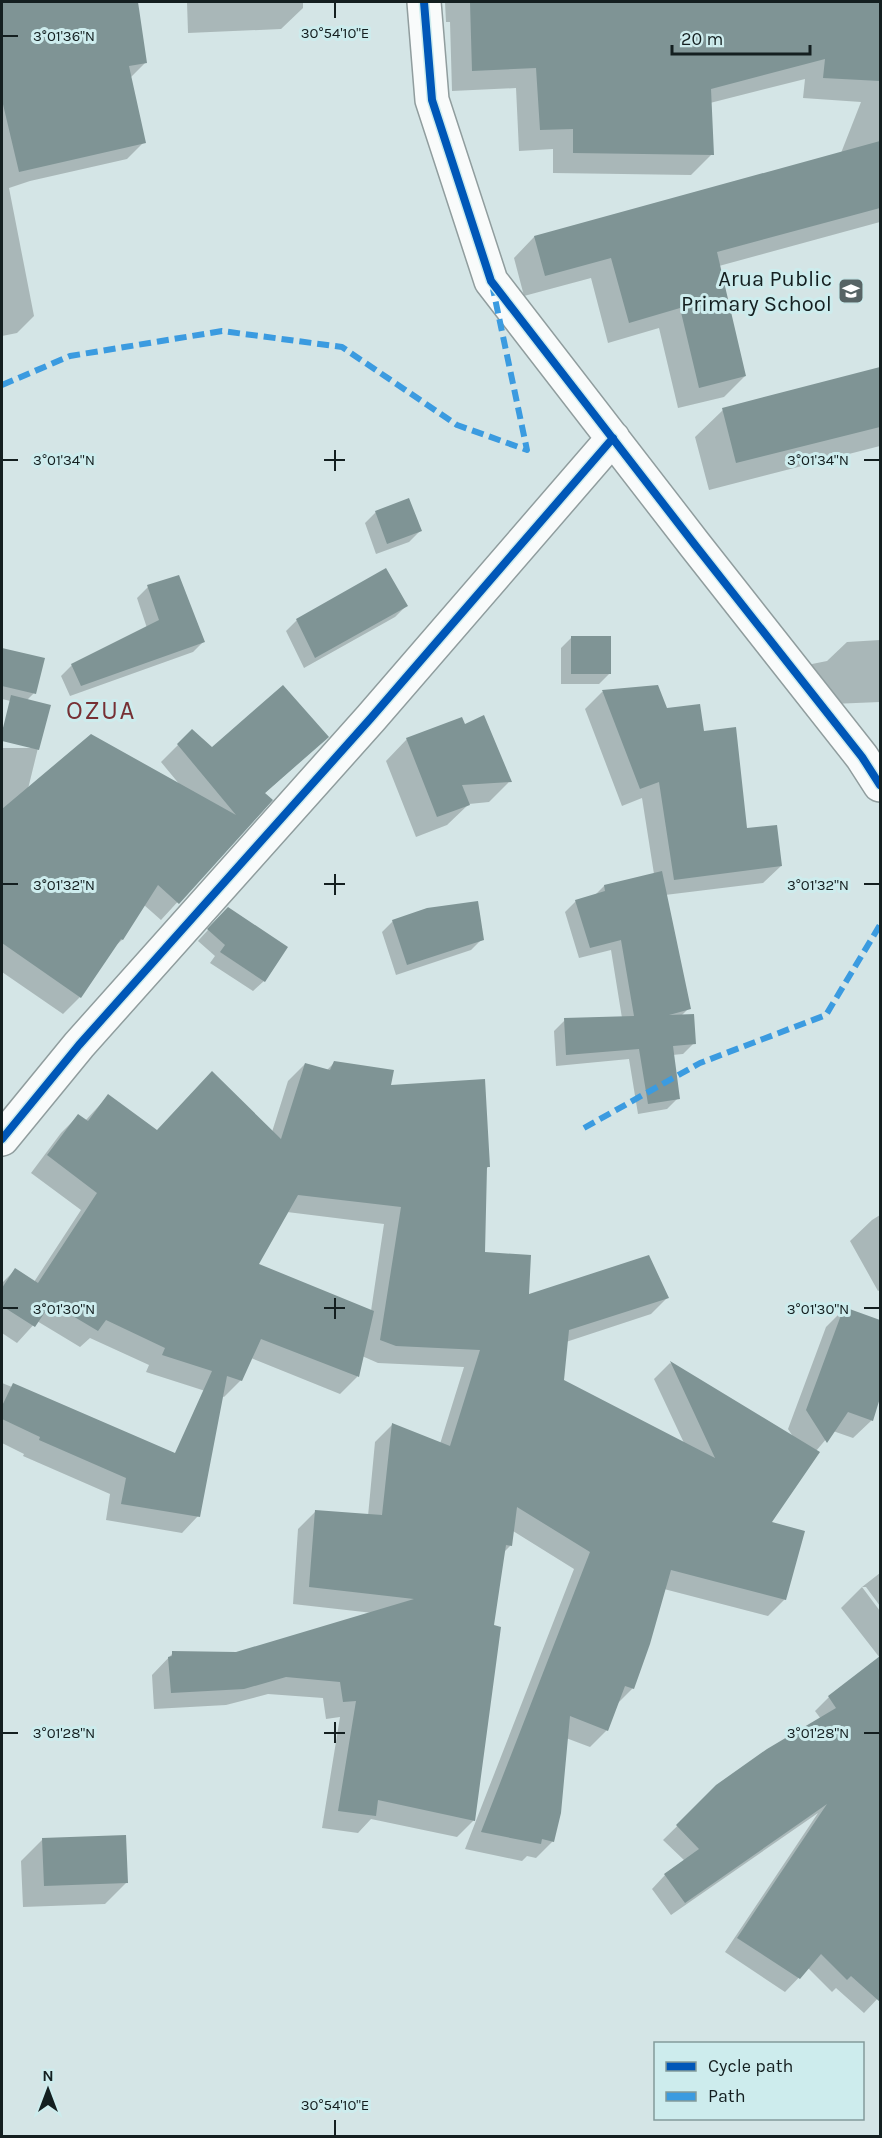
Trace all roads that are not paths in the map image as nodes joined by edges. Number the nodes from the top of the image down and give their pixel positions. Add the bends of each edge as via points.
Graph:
1 (424, 2) edge
2 (613, 438) junction
3 (880, 784) edge
4 (2, 1138) edge

1 - 2 street via 432,100 491,281
2 - 3 street
2 - 4 street via 379,709 79,1045

